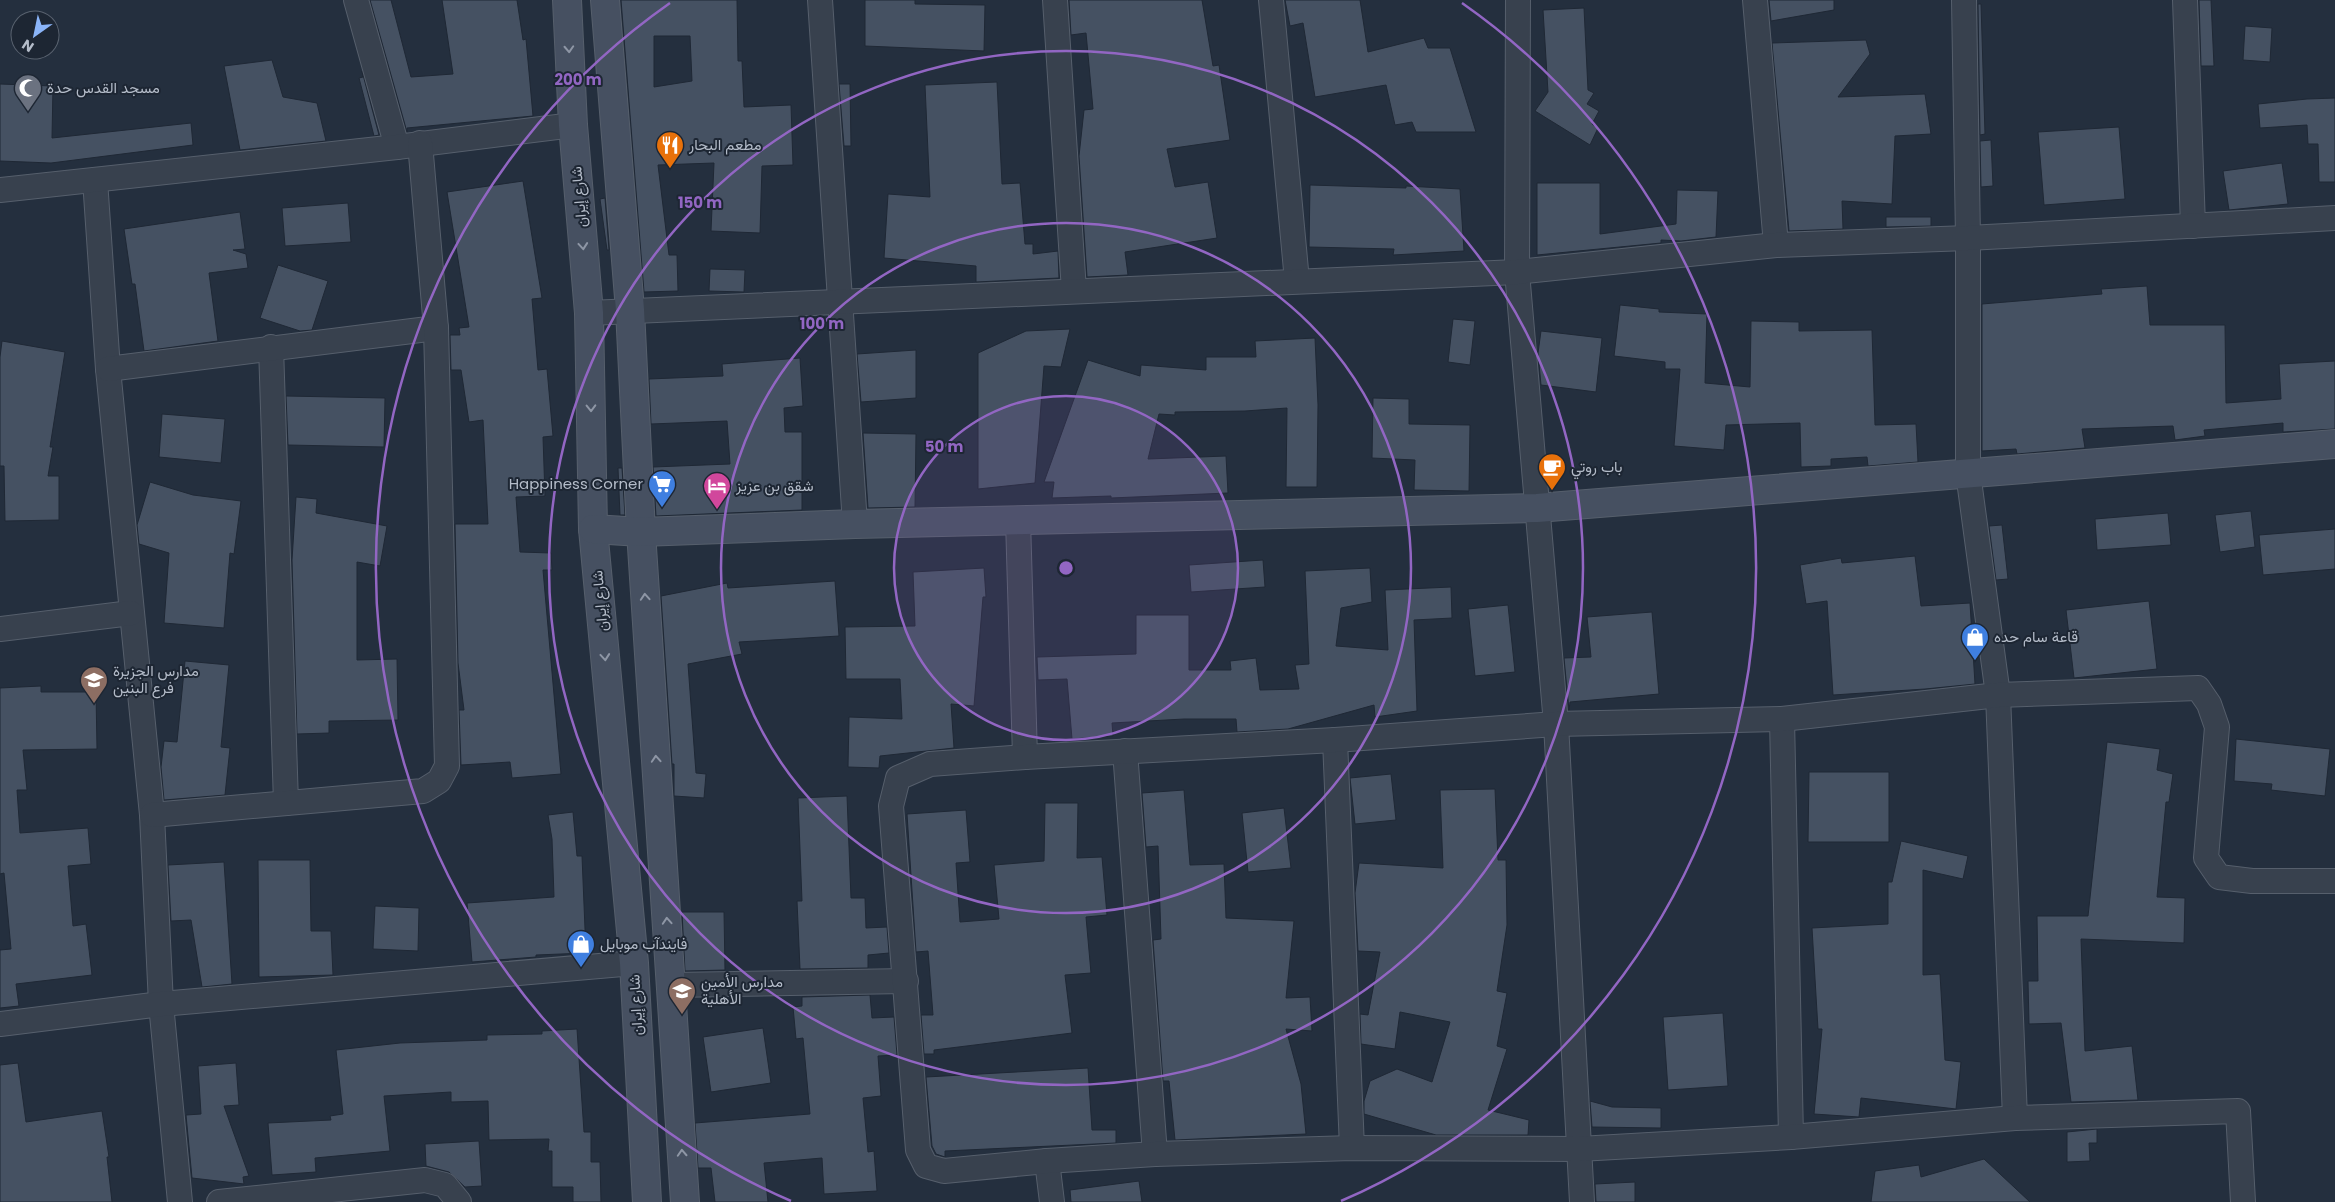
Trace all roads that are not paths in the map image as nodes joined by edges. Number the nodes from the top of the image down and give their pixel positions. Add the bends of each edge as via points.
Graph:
1 (356, 0) edge
2 (567, 0) edge
3 (605, 0) edge
4 (820, 0) edge
5 (1055, 0) edge
6 (1271, 0) edge
7 (1518, 0) edge
8 (1755, 0) edge
9 (1964, 0) edge
10 (2185, 0) edge
11 (573, 125) junction
12 (409, 145) junction
13 (95, 180) junction
14 (0, 190) edge
15 (2335, 218) edge
16 (2193, 226) junction
17 (1968, 238) junction
18 (1776, 245) junction
19 (1517, 272) junction
20 (1297, 281) junction
21 (1074, 291) junction
22 (838, 301) junction
23 (630, 310) junction
24 (589, 313) junction
25 (436, 328) junction
26 (271, 347) junction
27 (108, 369) junction
28 (2335, 444) edge
29 (1968, 473) junction
30 (1537, 508) junction
31 (1018, 520) junction
32 (855, 524) junction
33 (593, 529) junction
34 (641, 532) junction
35 (131, 614) junction
36 (0, 629) edge
37 (1998, 695) junction
38 (1782, 719) junction
39 (1556, 724) junction
40 (1335, 740) junction
41 (1125, 751) junction
42 (1025, 758) junction
43 (286, 803) junction
44 (152, 815) junction
45 (2335, 881) edge
46 (634, 963) junction
47 (906, 982) junction
48 (672, 985) junction
49 (161, 1004) junction
50 (0, 1024) edge
51 (2015, 1118) junction
52 (1791, 1137) junction
53 (1352, 1148) junction
54 (1579, 1149) junction
55 (1155, 1154) junction
56 (1047, 1161) junction
57 (180, 1202) edge
58 (220, 1202) edge
59 (459, 1202) edge
60 (647, 1202) edge
61 (685, 1202) edge
62 (1052, 1202) edge
63 (1582, 1202) edge
64 (2243, 1202) edge

1 - 12 street
2 -> 11 street, شارع إيران
3 - 23 street
4 - 22 street
5 - 21 street
6 - 20 street
7 - 19 street
8 - 18 street
9 - 17 street
10 - 16 street
11 - 12 street
11 -> 24 street, شارع إيران
12 - 13 street
12 - 25 street
13 - 14 street
13 - 27 street
15 - 16 street
16 - 17 street
17 - 18 street
17 - 29 street
18 - 19 street
19 - 20 street
19 - 30 street
20 - 21 street
21 - 22 street
22 - 23 street
22 - 32 street
23 - 24 street
23 - 34 street
24 -> 33 street, شارع إيران
25 - 26 street
25 - 43 street via 447,766 439,781 423,791
26 - 27 street
26 - 43 street
27 - 35 street
28 - 29 street
29 - 30 street
29 - 37 street
30 - 31 street
30 - 39 street
31 - 32 street
31 - 42 street
32 - 34 street
33 - 34 street
33 -> 46 street, شارع إيران
48 -> 34 street
35 - 36 street
35 - 44 street
37 - 38 street
37 - 45 street via 2198,688 2217,727 2206,858 2219,877 2252,881
37 - 51 street
38 - 39 street
38 - 52 street
39 - 40 street
39 - 54 street
40 - 41 street
40 - 53 street
41 - 42 street
41 - 55 street
42 - 47 street via 930,764 898,778 891,806
43 - 44 street
44 - 49 street
46 - 48 street
46 - 49 street
46 - 60 street, شارع إيران
47 - 48 street
47 - 56 street via 918,1150 926,1166 944,1172
61 -> 48 street
49 - 50 street
49 - 57 street
51 - 52 street
51 - 64 street via 2238,1111
52 - 54 street
53 - 54 street
53 - 55 street
54 - 63 street
55 - 56 street
56 - 62 street
58 - 59 street via 425,1180 445,1185

